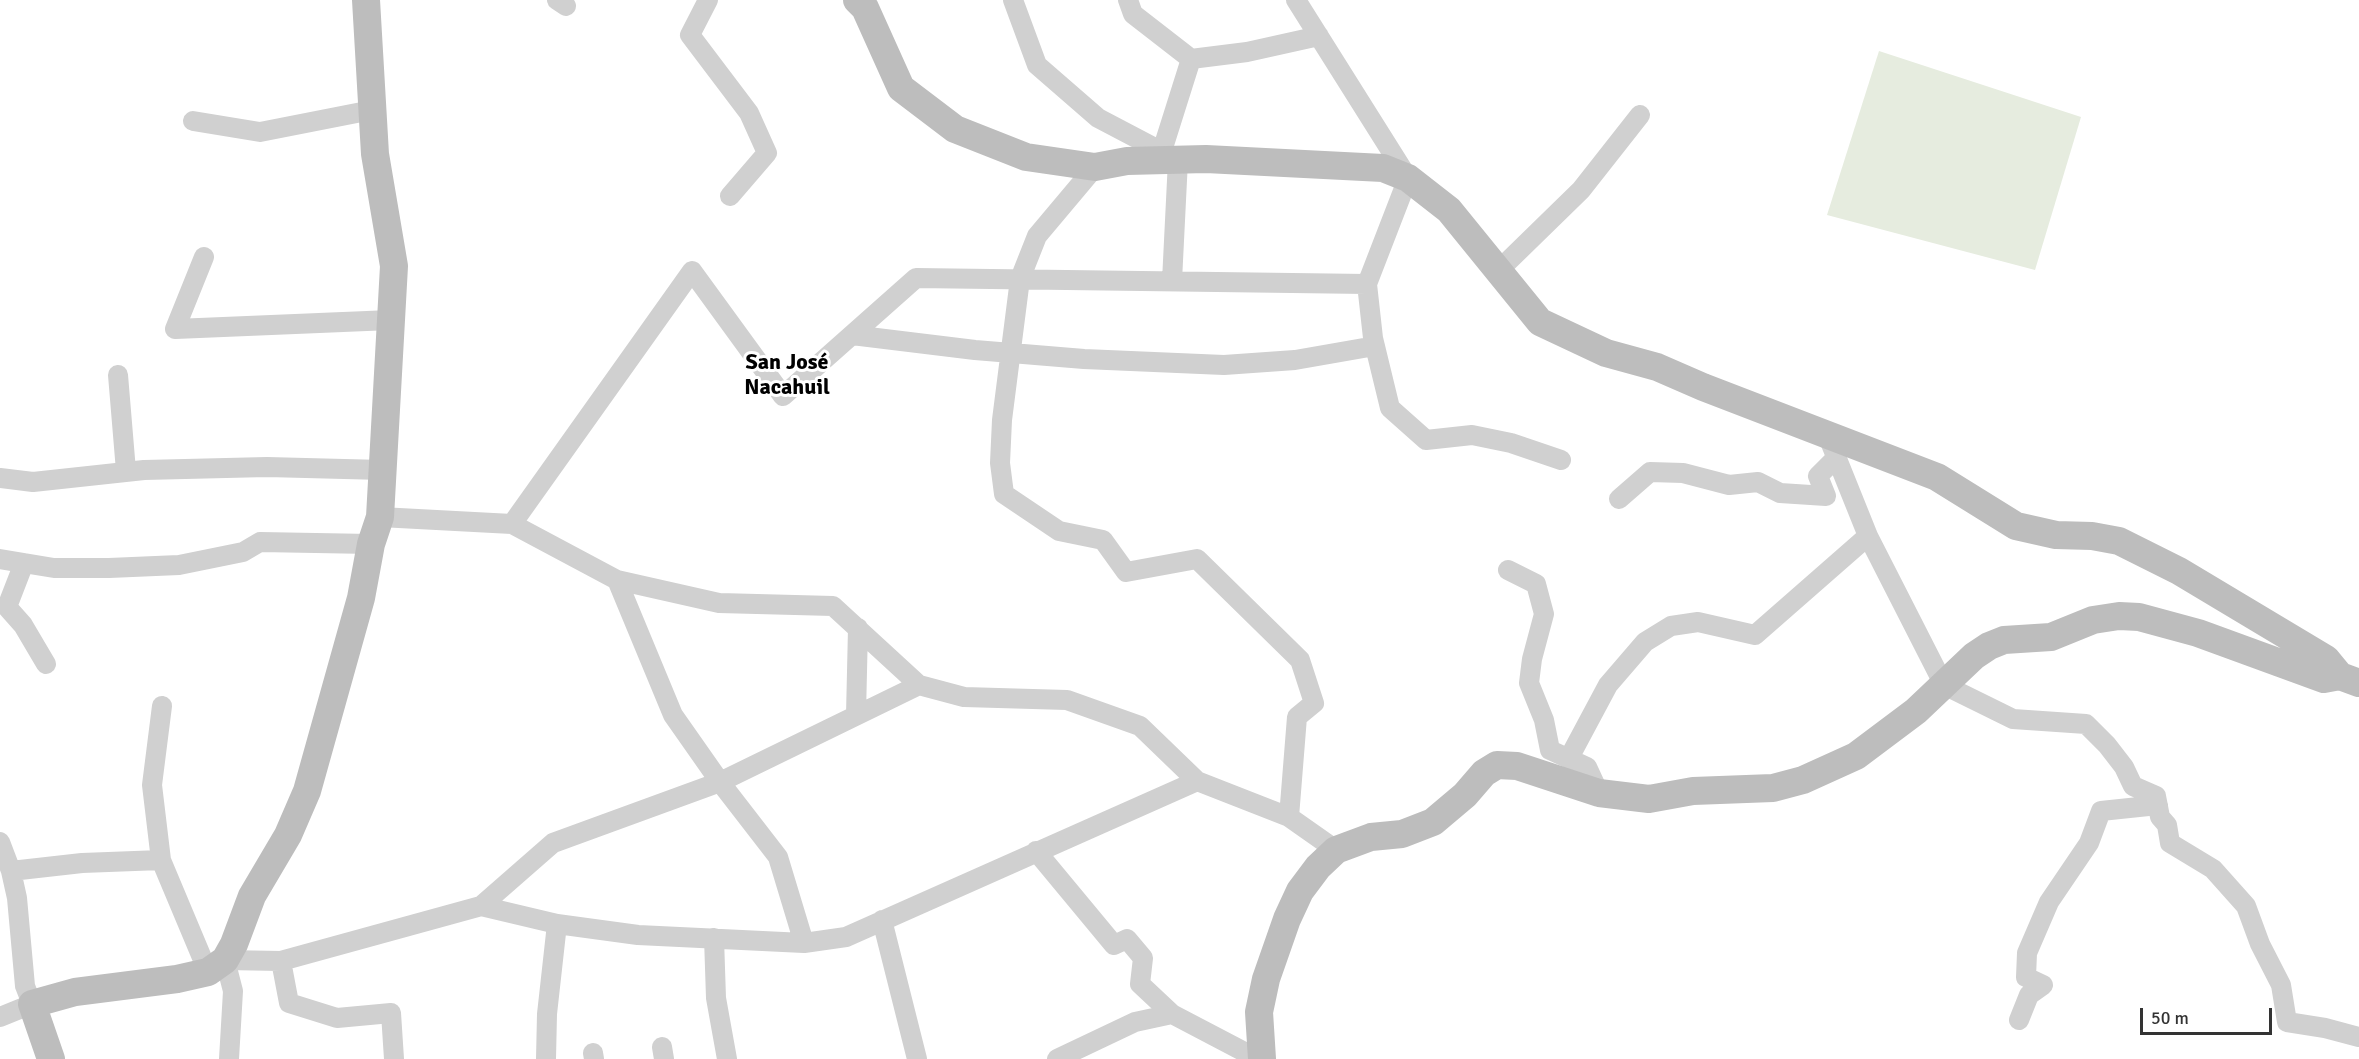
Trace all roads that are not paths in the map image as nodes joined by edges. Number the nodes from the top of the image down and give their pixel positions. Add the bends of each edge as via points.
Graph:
1 (366, 0) edge
2 (708, 0) edge
3 (857, 0) edge
4 (1013, 0) edge
5 (1128, 0) edge
6 (1296, 0) edge
7 (1319, 36) junction
8 (1191, 59) junction
9 (372, 110) junction
10 (1640, 115) dead end
11 (193, 121) dead end
12 (1170, 155) junction
13 (1095, 167) junction
14 (1408, 178) junction
15 (730, 196) dead end
16 (204, 257) dead end
17 (1498, 271) junction
18 (1020, 279) junction
19 (1172, 282) junction
20 (1367, 284) junction
21 (391, 320) junction
22 (852, 335) junction
23 (1374, 346) junction
24 (1010, 353) junction
25 (118, 375) dead end
26 (1832, 446) junction
27 (1561, 460) dead end
28 (382, 470) junction
29 (126, 471) junction
30 (0, 478) edge
31 (1619, 499) dead end
32 (380, 517) junction
33 (512, 524) junction
34 (1868, 536) junction
35 (371, 544) junction
36 (0, 559) edge
37 (24, 563) junction
38 (1508, 570) dead end
39 (616, 580) junction
40 (858, 628) junction
41 (46, 664) dead end
42 (2349, 679) edge
43 (1944, 685) junction
44 (919, 686) junction
45 (162, 706) dead end
46 (856, 715) junction
47 (1569, 758) junction
48 (1197, 781) junction
49 (720, 782) junction
50 (2133, 786) junction
51 (1599, 793) junction
52 (2158, 805) junction
53 (2102, 811) junction
54 (1288, 816) junction
55 (0, 842) edge
56 (1336, 850) junction
57 (1036, 851) junction
58 (161, 860) junction
59 (11, 871) junction
60 (481, 906) junction
61 (882, 920) junction
62 (557, 924) junction
63 (714, 938) junction
64 (804, 943) junction
65 (281, 961) junction
66 (216, 966) junction
67 (32, 1004) junction
68 (1172, 1014) junction
69 (0, 1017) edge
70 (2019, 1020) dead end
71 (2359, 1037) edge
72 (51, 1059) edge
73 (229, 1059) edge
74 (394, 1059) edge
75 (546, 1059) edge
76 (727, 1059) edge
77 (917, 1059) edge
78 (1057, 1059) edge
79 (1260, 1059) edge

1 - 9 street
2 - 15 street via 690,35 749,113 767,153
3 - 13 street via 865,8 901,88 955,129 1026,158
4 - 12 street via 1037,65 1098,118
5 - 8 street via 1133,14
6 - 7 street
7 - 8 street via 1247,52
7 - 14 street
8 - 12 street
9 - 11 street via 260,132
9 - 21 street via 375,154 394,266
10 - 17 street via 1581,190
12 - 13 street
12 - 14 street via 1383,168
12 - 19 street
13 - 18 street via 1037,236
14 - 17 street via 1449,210
14 - 20 street
16 - 21 street via 175,329
17 - 26 street via 1540,322 1606,353 1657,367
18 - 19 street
18 - 22 street via 916,278
18 - 24 street
19 - 20 street
20 - 23 street
21 - 28 street
22 - 24 street
22 - 33 street via 783,396 692,271
23 - 24 street via 1294,360 1224,365
23 - 27 street via 1390,408 1426,440 1472,435
24 - 54 street via 1000,463 1004,494 1059,531 1103,540 1126,572 1197,559 1300,660 1314,703 1297,717
25 - 29 street
26 - 31 street via 1818,476 1826,496 1780,493 1758,482 1729,485 1683,473 1650,472
26 - 34 street
26 - 42 street via 1937,477 2016,526 2056,535 2119,541 2179,571 2326,659
28 - 29 street via 267,467
28 - 32 street
29 - 30 street via 33,482
32 - 33 street
32 - 35 street
33 - 39 street
34 - 43 street
34 - 47 street via 1755,634 1698,622 1671,626 1645,642 1608,685
35 - 37 street via 260,542 243,552 179,565 54,568
35 - 66 street via 361,598 307,791 288,835 252,896 234,944
36 - 37 street
37 - 41 street via 7,607 23,625
38 - 47 street via 1536,584 1544,614 1529,683 1544,720 1550,750
39 - 40 street via 719,603 833,606
39 - 49 street via 673,715
40 - 44 street
40 - 46 street
42 - 43 street via 2324,679 2198,633 2139,617 2119,616 2093,620 2051,637 2004,640 1974,657
43 - 50 street via 2013,719 2086,724 2124,767
43 - 51 street via 1856,756 1803,780 1773,788 1693,791 1649,799
44 - 46 street
44 - 48 street via 963,698 1067,700 1140,726
45 - 58 street via 152,786
46 - 49 street
47 - 51 street via 1587,767
48 - 54 street
48 - 57 street
49 - 60 street via 553,843
49 - 64 street via 778,857
50 - 52 street via 2156,796
50 - 53 street
51 - 56 street via 1517,766 1497,765 1433,822
52 - 53 street
52 - 71 street via 2170,843 2213,868 2246,906 2280,985 2287,1022
53 - 70 street via 2089,843 2049,902 2027,953 2026,977 2043,985 2029,995
54 - 56 street
55 - 59 street
56 - 79 street via 1300,891 1287,920 1259,1012
57 - 61 street
57 - 68 street via 1114,945 1127,939 1143,958 1140,984
58 - 59 street
58 - 66 street
59 - 67 street via 25,986
60 - 62 street
60 - 65 street
61 - 64 street via 846,937
61 - 77 street
62 - 63 street via 638,935
62 - 75 street via 546,1014
63 - 64 street
63 - 76 street via 716,998
65 - 66 street
65 - 74 street via 290,1003 337,1018 391,1013
66 - 67 street via 177,979 75,992
66 - 73 street via 232,991
67 - 69 street
67 - 72 street
68 - 78 street via 1135,1022
68 - 79 street

